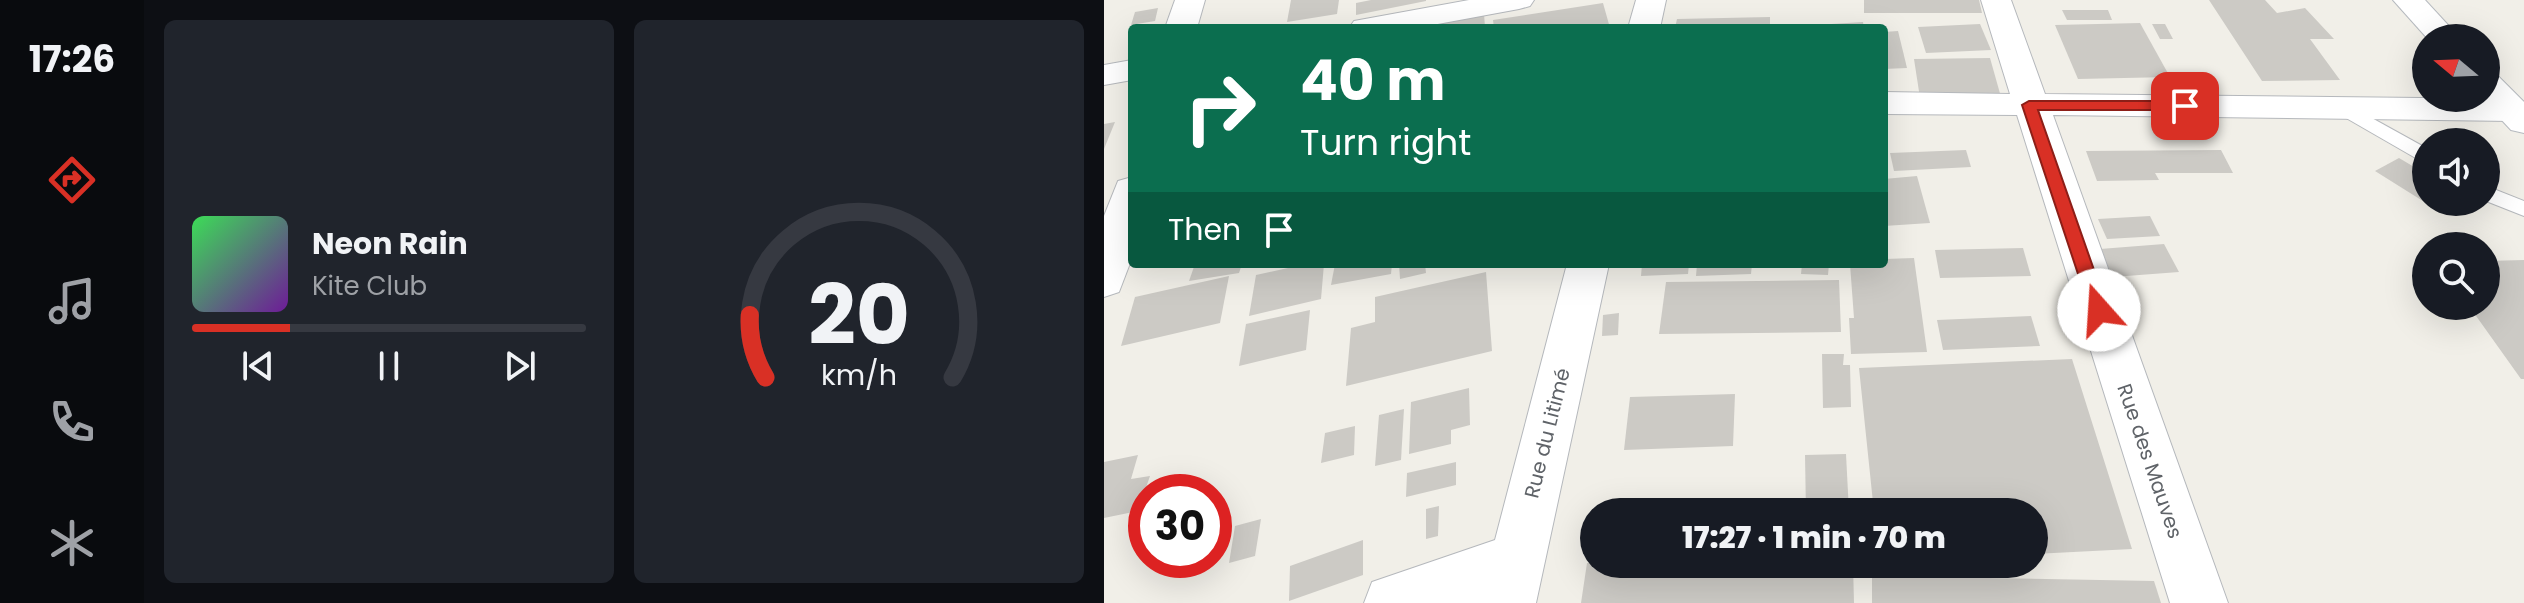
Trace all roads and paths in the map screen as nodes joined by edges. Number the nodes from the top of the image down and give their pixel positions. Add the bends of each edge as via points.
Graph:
1 (1190, 0) edge
2 (1519, 0) edge
3 (1651, 0) edge
4 (1996, 0) edge
5 (2408, 0) edge
6 (1182, 24) edge
7 (1387, 24) edge
8 (1645, 24) edge
9 (2431, 24) edge
10 (1128, 71) edge
11 (1104, 75) edge
12 (2500, 97) edge
13 (1888, 103) edge
14 (2029, 105) junction
15 (2341, 107) junction
16 (2518, 116) edge
17 (2412, 149) edge
18 (2500, 199) edge
19 (1128, 203) edge
20 (2524, 209) edge
21 (1587, 268) edge
22 (1104, 281) edge
23 (1512, 582) edge
24 (1393, 603) edge
25 (2199, 603) edge

1 - 6 street
2 - 7 street
3 - 8 street
4 - 14 street, Rue des Mauves
5 - 9 street
10 - 11 street
12 - 16 street
13 - 14 street
14 - 15 street
14 - 25 street, Rue des Mauves
15 - 16 street
15 - 17 lane
18 - 20 lane
19 - 22 street
21 - 23 street, Rue du Litimé
23 - 24 street

